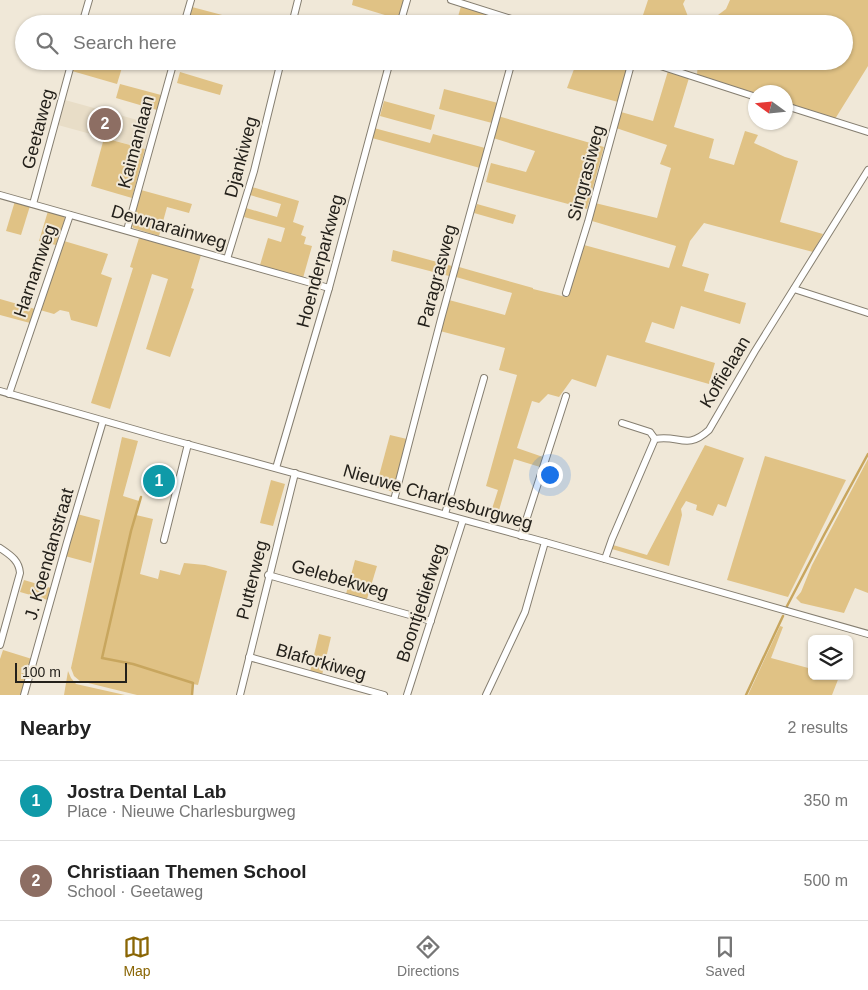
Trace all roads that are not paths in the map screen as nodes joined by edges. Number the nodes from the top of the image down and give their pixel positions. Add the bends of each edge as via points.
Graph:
1 (89, 0) edge
2 (191, 0) edge
3 (298, 0) edge
4 (407, 0) edge
5 (451, 0) edge
6 (85, 15) edge
7 (187, 15) edge
8 (294, 15) edge
9 (403, 15) edge
10 (499, 15) edge
11 (70, 70) edge
12 (171, 70) edge
13 (279, 70) edge
14 (388, 70) edge
15 (510, 70) edge
16 (630, 70) edge
17 (674, 70) edge
18 (748, 94) edge
19 (793, 108) edge
20 (868, 132) edge
21 (868, 170) edge
22 (0, 195) edge
23 (33, 204) junction
24 (70, 215) junction
25 (127, 230) junction
26 (227, 259) junction
27 (329, 288) junction
28 (794, 288) junction
29 (566, 293) dead end
30 (868, 313) edge
31 (484, 378) dead end
32 (0, 391) edge
33 (9, 394) junction
34 (566, 396) dead end
35 (104, 421) junction
36 (622, 423) dead end
37 (655, 438) junction
38 (188, 444) junction
39 (276, 468) junction
40 (295, 473) junction
41 (394, 500) junction
42 (445, 514) junction
43 (463, 520) junction
44 (521, 536) junction
45 (164, 540) dead end
46 (545, 542) junction
47 (0, 548) edge
48 (605, 559) junction
49 (268, 575) junction
50 (432, 621) junction
51 (868, 634) edge
52 (0, 645) edge
53 (249, 657) junction
54 (24, 695) edge
55 (240, 695) edge
56 (384, 695) edge
57 (407, 695) edge
58 (486, 695) edge

1 - 6 street
2 - 7 street
3 - 8 street
4 - 9 street
5 - 10 street
11 - 23 street, Geetaweg
12 - 25 street, Kaimanlaan
13 - 26 street, Djankiweg via 254,171
14 - 27 street, Hoenderparkweg
15 - 41 street, Paragrasweg
16 - 29 street, Singrasiweg
17 - 18 street
19 - 20 street
21 - 28 street, Koffielaan
22 - 23 street, Dewnarainweg
23 - 24 street, Dewnarainweg
24 - 25 street, Dewnarainweg
24 - 33 street, Harnamweg
25 - 26 street, Dewnarainweg
26 - 27 street, Dewnarainweg
27 - 39 street, Hoenderparkweg
28 - 30 street
28 - 37 street, Koffielaan via 709,430 699,439
31 - 42 street
32 - 33 street, Nieuwe Charlesburgweg
33 - 35 street, Nieuwe Charlesburgweg
34 - 44 street
35 - 38 street, Nieuwe Charlesburgweg
35 - 54 street, J. Koendanstraat
36 - 37 street via 650,432
37 - 48 street
38 - 39 street, Nieuwe Charlesburgweg
38 - 45 street
39 - 40 street, Nieuwe Charlesburgweg
40 - 41 street, Nieuwe Charlesburgweg
40 - 49 street, Putterweg
41 - 42 street, Nieuwe Charlesburgweg
42 - 43 street, Nieuwe Charlesburgweg
43 - 44 street, Nieuwe Charlesburgweg
43 - 50 street, Boontjediefweg
44 - 46 street, Nieuwe Charlesburgweg
46 - 48 street, Nieuwe Charlesburgweg
46 - 58 street via 526,612
47 - 52 street via 18,563 20,573
48 - 51 street, Nieuwe Charlesburgweg
49 - 50 street, Gelebekweg
49 - 53 street, Putterweg
50 - 57 street, Boontjediefweg
53 - 55 street, Putterweg
53 - 56 street, Blaforkiweg

